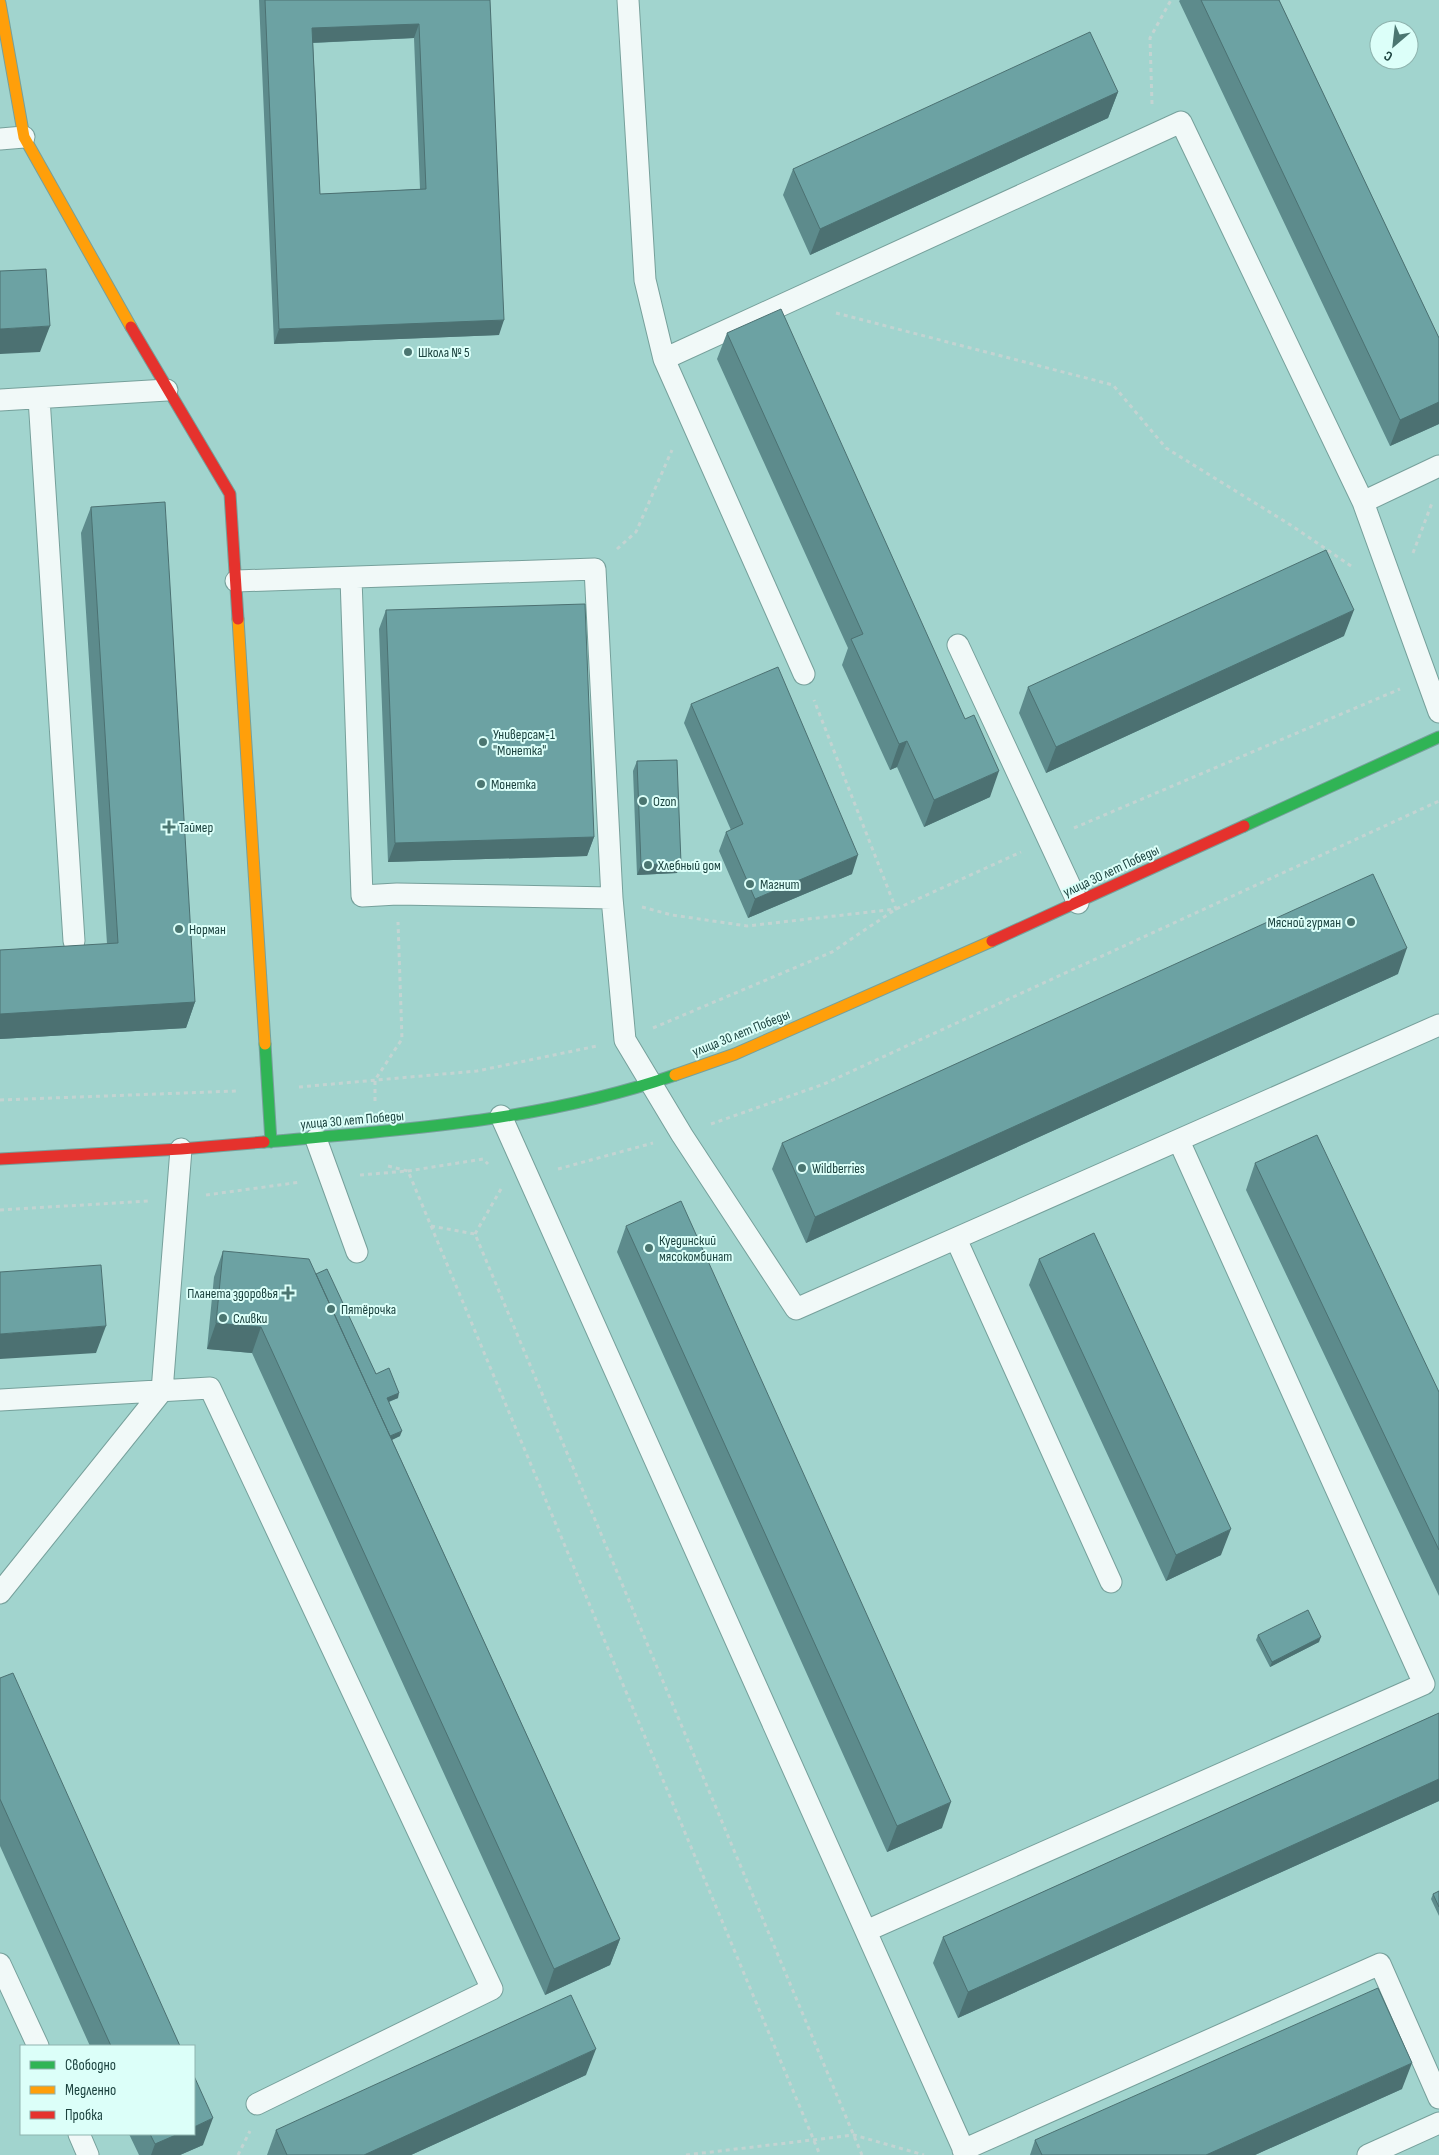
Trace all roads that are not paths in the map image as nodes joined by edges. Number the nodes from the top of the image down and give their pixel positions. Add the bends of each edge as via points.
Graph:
1 (628, 0) edge
2 (0, 3) edge
3 (24, 137) junction
4 (0, 139) edge
5 (664, 359) junction
6 (167, 390) junction
7 (39, 398) junction
8 (0, 400) edge
9 (1439, 466) edge
10 (1363, 502) junction
11 (351, 578) junction
12 (236, 581) junction
13 (958, 645) dead end
14 (804, 674) road end
15 (1439, 712) edge
16 (1439, 737) edge
17 (612, 898) junction
18 (1078, 903) junction
19 (74, 941) dead end
20 (1439, 1025) edge
21 (652, 1083) junction
22 (501, 1116) junction
23 (316, 1139) junction
24 (1179, 1141) junction
25 (270, 1142) junction
26 (181, 1149) junction
27 (0, 1159) edge
28 (956, 1239) junction
29 (357, 1252) dead end
30 (162, 1391) junction
31 (0, 1400) edge
32 (1111, 1582) dead end
33 (0, 1593) edge
34 (866, 1930) junction
35 (0, 1964) edge
36 (38, 2045) edge
37 (1439, 2098) edge
38 (257, 2104) dead end
39 (1439, 2123) edge
40 (79, 2135) edge
41 (965, 2152) edge
42 (88, 2155) edge
43 (1368, 2155) edge

1 - 5 lane via 646,280
2 - 3 main road
3 - 4 lane
3 - 6 main road
5 - 10 lane via 1181,122
5 - 14 lane
6 - 7 lane
6 - 12 main road via 230,494
7 - 8 lane
7 - 19 lane
9 - 10 lane
10 - 15 lane
11 - 12 lane
11 - 17 lane via 362,896
11 - 17 lane via 595,569
12 - 25 main road
13 - 18 lane
16 - 18 main road, улица 30 лет Победы
17 - 21 lane via 625,1040
18 - 21 main road, улица 30 лет Победы via 736,1054
20 - 24 lane
21 - 22 main road, улица 30 лет Победы via 573,1104
21 - 28 lane via 682,1135 796,1309
22 - 23 main road, улица 30 лет Победы via 427,1128
22 - 34 lane
23 - 25 main road, улица 30 лет Победы
23 - 29 lane
24 - 28 lane
24 - 34 lane via 1424,1684
25 - 26 main road, улица 30 лет Победы
26 - 27 main road, улица 30 лет Победы
26 - 30 lane
28 - 32 lane
30 - 31 lane
30 - 33 lane
30 - 38 lane via 210,1388 492,1989
34 - 41 lane
35 - 36 lane
37 - 41 lane via 1380,1964
39 - 43 lane
40 - 42 lane

